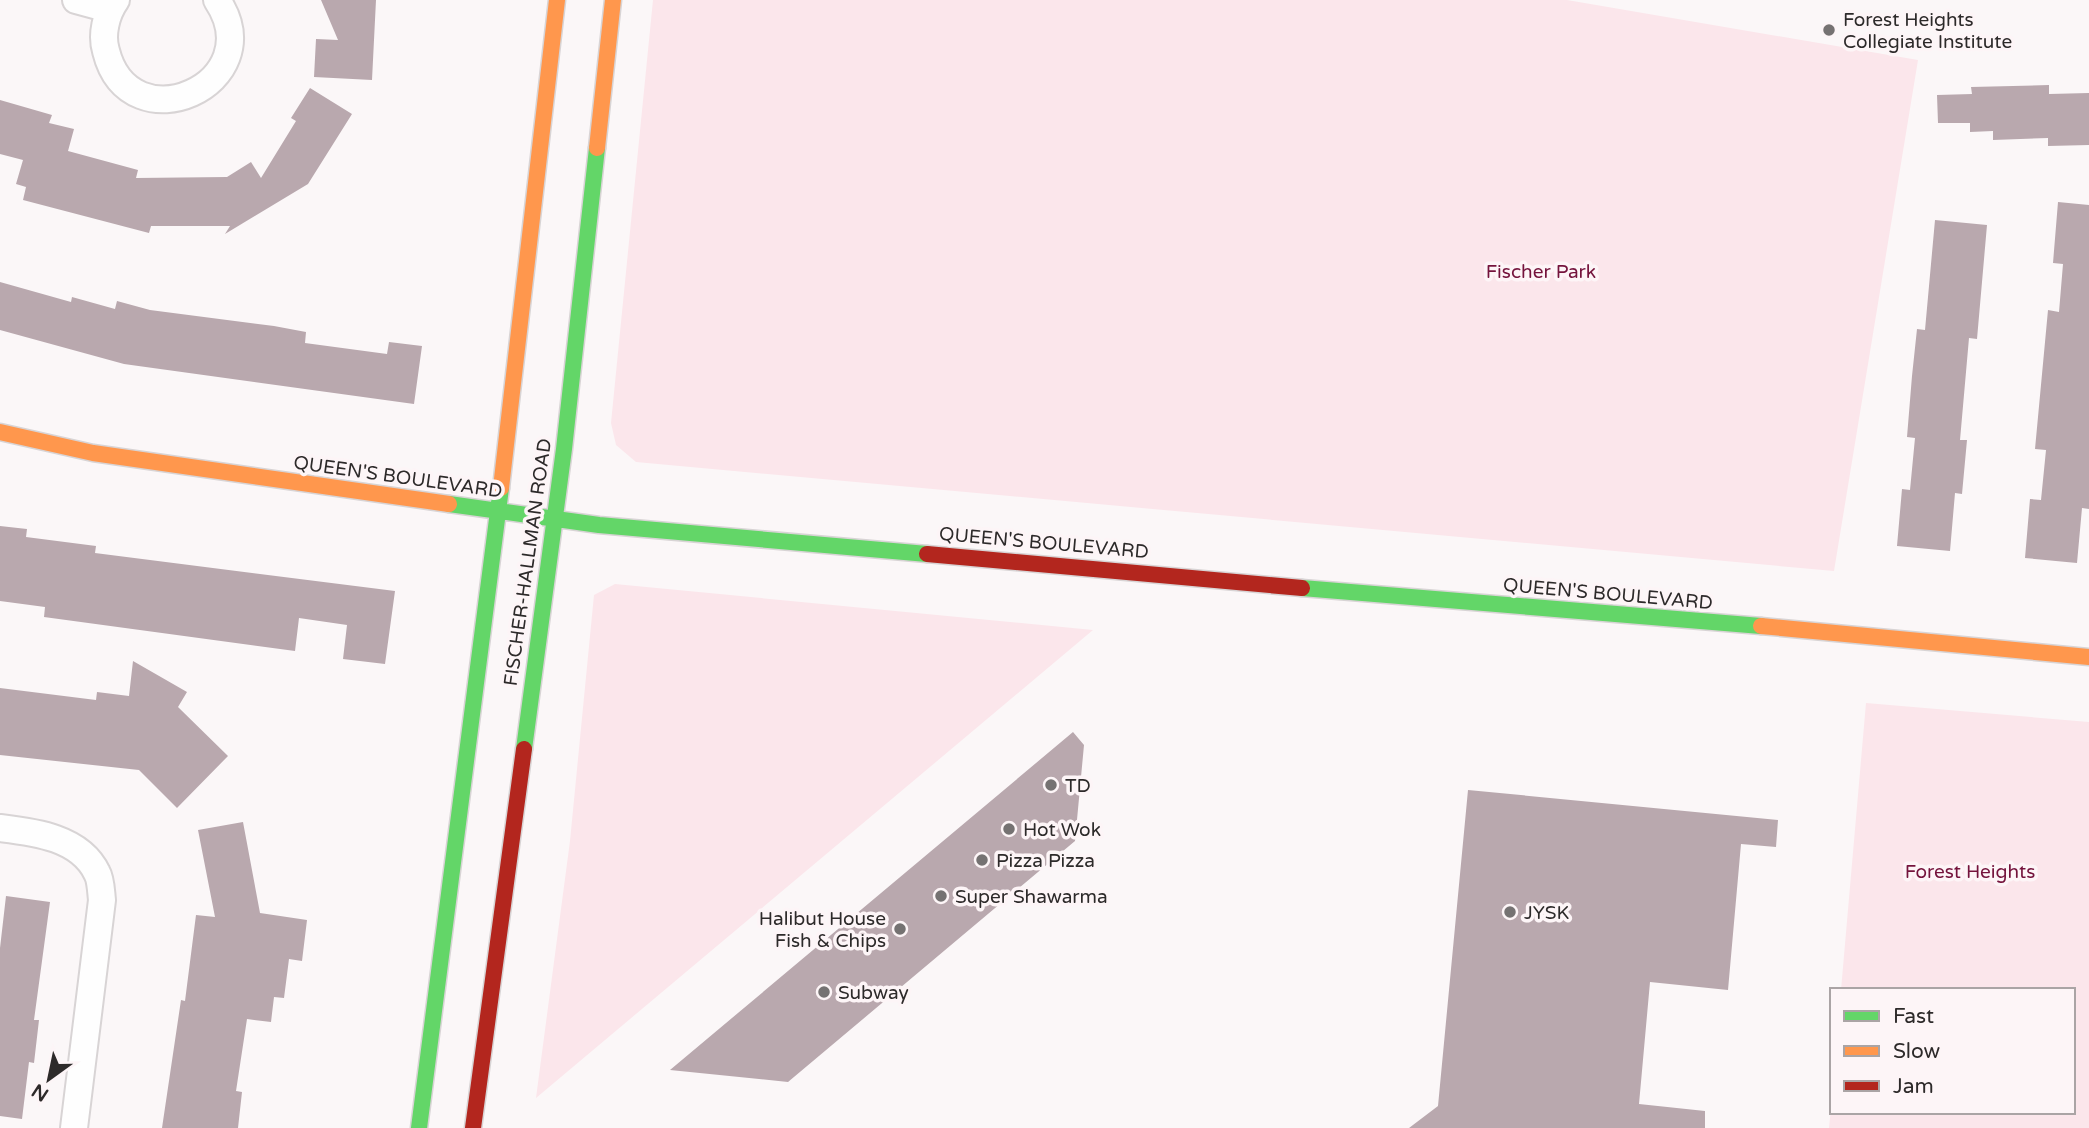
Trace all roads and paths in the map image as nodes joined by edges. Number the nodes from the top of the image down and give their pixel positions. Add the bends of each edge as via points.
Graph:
1 (76, 0) edge
2 (217, 0) edge
3 (557, 0) edge
4 (613, 0) edge
5 (113, 5) edge
6 (0, 432) edge
7 (497, 513) junction
8 (555, 519) junction
9 (2089, 657) edge
10 (0, 828) edge
11 (74, 1128) edge
12 (419, 1128) edge
13 (473, 1128) edge

1 - 5 street
2 - 5 street via 230,35 227,57 199,92 179,99 149,97 122,83 108,63 103,42
3 - 7 main road, FISCHER-HALLMAN ROAD
4 - 8 main road, FISCHER-HALLMAN ROAD
6 - 7 main road, QUEEN'S BOULEVARD via 93,453
7 - 8 main road, QUEEN'S BOULEVARD
7 - 12 main road, FISCHER-HALLMAN ROAD
8 - 9 main road, QUEEN'S BOULEVARD
8 - 13 main road, FISCHER-HALLMAN ROAD
10 - 11 street via 39,833 63,842 83,855 97,873 102,900

